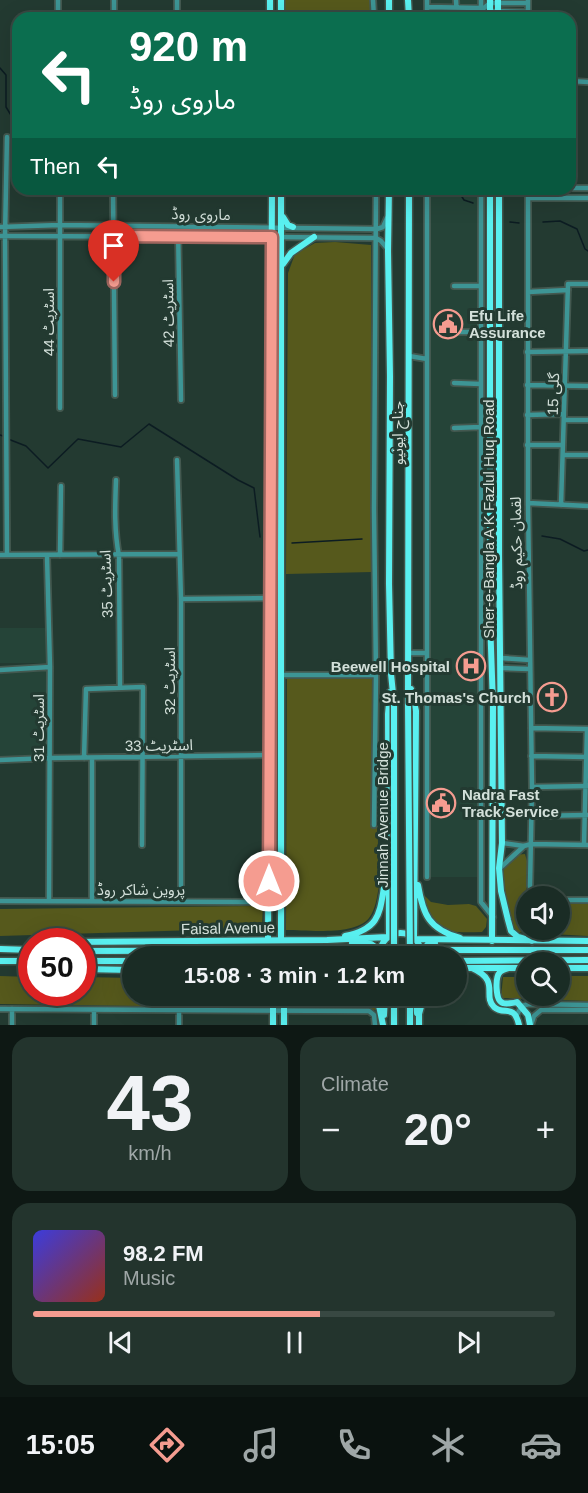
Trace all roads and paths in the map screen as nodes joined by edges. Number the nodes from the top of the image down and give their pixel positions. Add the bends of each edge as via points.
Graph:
1 (427, 0) edge
2 (456, 0) edge
3 (482, 0) edge
4 (498, 1) edge
5 (528, 2) edge
6 (427, 7) junction
7 (457, 8) junction
8 (488, 8) edge
9 (427, 12) edge
10 (457, 12) edge
11 (7, 137) dead end
12 (60, 195) edge
13 (114, 195) edge
14 (272, 195) edge
15 (282, 195) edge
16 (376, 195) edge
17 (389, 195) edge
18 (409, 195) edge
19 (427, 195) edge
20 (481, 195) edge
21 (490, 195) edge
22 (499, 195) edge
23 (528, 198) joint
24 (588, 198) edge
25 (390, 210) junction
26 (282, 211) junction
27 (60, 225) junction
28 (114, 225) junction
29 (178, 226) junction
30 (3, 227) edge
31 (272, 227) junction
32 (282, 227) junction
33 (293, 227) junction
34 (376, 229) junction
35 (2, 236) edge
36 (60, 236) junction
37 (114, 236) junction
38 (179, 236) junction
39 (272, 237) junction
40 (282, 237) junction
41 (314, 237) junction
42 (376, 238) junction
43 (388, 251) junction
44 (282, 266) junction
45 (588, 284) edge
46 (454, 286) dead end
47 (481, 286) junction
48 (568, 290) junction
49 (528, 292) junction
50 (454, 332) dead end
51 (481, 332) junction
52 (588, 351) edge
53 (527, 352) junction
54 (566, 352) junction
55 (409, 356) junction
56 (427, 359) junction
57 (481, 367) junction
58 (490, 367) junction
59 (499, 368) junction
60 (454, 383) dead end
61 (481, 384) junction
62 (527, 385) junction
63 (565, 386) junction
64 (588, 386) edge
65 (115, 395) dead end
66 (181, 400) dead end
67 (60, 408) dead end
68 (527, 415) junction
69 (564, 417) junction
70 (588, 420) edge
71 (481, 427) junction
72 (454, 428) dead end
73 (527, 445) junction
74 (563, 445) junction
75 (563, 455) junction
76 (588, 455) edge
77 (177, 460) dead end
78 (116, 480) dead end
79 (61, 486) dead end
80 (528, 503) junction
81 (561, 505) junction
82 (588, 506) edge
83 (179, 554) junction
84 (0, 555) edge
85 (6, 555) junction
86 (60, 555) junction
87 (47, 556) junction
88 (119, 556) junction
89 (270, 598) junction
90 (181, 599) junction
91 (500, 619) junction
92 (481, 620) junction
93 (490, 620) junction
94 (427, 652) junction
95 (408, 653) junction
96 (501, 658) junction
97 (530, 660) junction
98 (50, 667) junction
99 (501, 668) junction
100 (530, 669) junction
101 (0, 670) edge
102 (391, 672) junction
103 (376, 673) junction
104 (281, 675) junction
105 (407, 677) junction
106 (120, 687) junction
107 (281, 719) junction
108 (269, 720) junction
109 (531, 728) junction
110 (587, 729) edge
111 (269, 755) junction
112 (181, 756) junction
113 (531, 756) junction
114 (587, 757) edge
115 (50, 758) junction
116 (84, 758) junction
117 (92, 758) junction
118 (143, 758) junction
119 (0, 760) edge
120 (586, 786) edge
121 (532, 787) junction
122 (586, 815) edge
123 (531, 816) junction
124 (374, 825) dead end
125 (502, 843) junction
126 (142, 844) dead end
127 (531, 844) junction
128 (586, 845) edge
129 (524, 846) junction
130 (388, 864) junction
131 (415, 867) junction
132 (500, 868) junction
133 (492, 874) junction
134 (427, 877) dead end
135 (530, 886) edge
136 (570, 900) edge
137 (588, 900) edge
138 (0, 901) edge
139 (49, 901) junction
140 (92, 901) junction
141 (181, 901) junction
142 (269, 902) junction
143 (281, 902) junction
144 (493, 917) junction
145 (388, 937) junction
146 (415, 938) junction
147 (268, 940) junction
148 (281, 940) junction
149 (327, 940) junction
150 (460, 940) junction
151 (468, 940) junction
152 (492, 940) junction
153 (532, 941) junction
154 (588, 941) edge
155 (96, 942) edge
156 (374, 946) tunnel mouth
157 (380, 946) edge
158 (394, 946) edge
159 (410, 946) edge
160 (420, 946) edge
161 (428, 946) tunnel mouth
162 (2, 949) edge
163 (18, 950) edge
164 (588, 950) edge
165 (96, 951) edge
166 (122, 951) edge
167 (467, 953) edge
168 (588, 960) edge
169 (2, 961) edge
170 (18, 961) edge
171 (96, 961) edge
172 (122, 961) edge
173 (467, 961) edge
174 (469, 968) joint
175 (509, 968) junction
176 (516, 968) edge
177 (570, 968) edge
178 (588, 968) edge
179 (96, 969) edge
180 (122, 970) edge
181 (493, 987) junction
182 (516, 1002) edge
183 (273, 1006) edge
184 (284, 1006) edge
185 (379, 1006) edge
186 (384, 1006) edge
187 (394, 1006) edge
188 (410, 1006) edge
189 (417, 1006) edge
190 (421, 1006) edge
191 (522, 1006) joint
192 (568, 1006) edge
193 (588, 1008) edge
194 (0, 1009) edge
195 (12, 1009) junction
196 (94, 1010) junction
197 (179, 1010) junction
198 (273, 1011) junction
199 (284, 1011) junction
200 (516, 1016) junction
201 (12, 1025) edge
202 (94, 1025) edge
203 (179, 1025) edge
204 (273, 1025) edge
205 (282, 1025) edge
206 (375, 1025) edge
207 (383, 1025) edge
208 (394, 1025) edge
209 (410, 1025) edge
210 (419, 1025) edge
211 (519, 1025) edge
212 (530, 1025) edge

1 - 6 street
2 - 7 street
3 - 8 street
4 - 5 street
4 - 8 street
6 - 7 street
6 - 9 street
7 - 8 street
7 - 10 street
11 - 30 street
12 - 27 street, اسٹریٹ 44
13 - 28 street
14 - 31 main road
15 - 26 main road
16 - 34 street
17 - 25 main road, جناح ایونیو
18 - 55 main road, جناح ایونیو
19 - 56 street
20 - 47 street
21 - 58 main road, Sher-e-Bangla A K Fazlul Huq Road
22 - 59 main road, Sher-e-Bangla A K Fazlul Huq Road
23 - 24 street
23 - 49 street, لقمان حکیم روڈ
25 - 34 street via 384,226
25 - 43 main road, جناح ایونیو
26 - 32 main road
26 - 33 main road via 285,222
27 - 28 street, ماروی روڈ
27 - 30 street, ماروی روڈ
27 - 36 street, اسٹریٹ 44
28 - 29 street, ماروی روڈ
28 - 37 street
29 - 31 street, ماروی روڈ
29 - 38 street, اسٹریٹ 42
30 - 35 street
31 - 32 street, ماروی روڈ
31 - 39 main road
32 - 33 street, ماروی روڈ
32 - 40 main road
33 - 34 street, ماروی روڈ
34 - 42 street
35 - 36 street, ماروی روڈ
35 - 85 street
36 - 37 street, ماروی روڈ
36 - 67 street, اسٹریٹ 44
37 - 38 street, ماروی روڈ
37 - 65 street
38 - 39 street, ماروی روڈ
38 - 66 street, اسٹریٹ 42
39 - 40 street, ماروی روڈ
39 - 89 main road
40 - 41 street, ماروی روڈ
40 - 44 main road
41 - 42 street, ماروی روڈ
41 - 44 main road via 291,253
42 - 43 street
42 - 103 street
43 - 102 main road, جناح ایونیو
44 - 104 main road
45 - 48 street, گلی 15 via 568,284
46 - 47 street
47 - 51 street
48 - 49 street
48 - 54 street, گلی 15
49 - 53 street, لقمان حکیم روڈ
50 - 51 street
51 - 57 street
52 - 54 street
53 - 54 street
53 - 62 street, لقمان حکیم روڈ
54 - 63 street, گلی 15
55 - 56 street
55 - 95 main road, جناح ایونیو
56 - 94 street
57 - 58 street
57 - 61 street
58 - 59 main road
58 - 93 main road, Sher-e-Bangla A K Fazlul Huq Road
59 - 91 main road, Sher-e-Bangla A K Fazlul Huq Road
60 - 61 street
61 - 71 street
62 - 63 street
62 - 68 street, لقمان حکیم روڈ
63 - 64 street
63 - 69 street, گلی 15
68 - 69 street
68 - 73 street, لقمان حکیم روڈ
69 - 70 street
69 - 74 street, گلی 15
71 - 72 street
71 - 92 street
73 - 74 street
73 - 80 street, لقمان حکیم روڈ
74 - 75 street, گلی 15
75 - 76 street
75 - 81 street, گلی 15
77 - 83 street, اسٹریٹ 32
78 - 88 street, اسٹریٹ 35
79 - 86 street
80 - 81 street
80 - 97 street, لقمان حکیم روڈ
81 - 82 street
83 - 88 street
83 - 90 street, اسٹریٹ 32
84 - 85 street
85 - 87 street
86 - 87 street
86 - 88 street
87 - 98 street, اسٹریٹ 31
88 - 106 street, اسٹریٹ 35
89 - 90 street
89 - 108 main road
90 - 112 street, اسٹریٹ 32
91 - 93 main road
91 - 96 main road, Sher-e-Bangla A K Fazlul Huq Road
92 - 93 main road
92 - 144 street via 481,902
93 - 133 main road, Sher-e-Bangla A K Fazlul Huq Road
94 - 95 street
94 - 134 street
95 - 105 main road, جناح ایونیو
96 - 97 street
96 - 99 main road, Sher-e-Bangla A K Fazlul Huq Road
97 - 100 street, لقمان حکیم روڈ
98 - 101 street
98 - 115 street, اسٹریٹ 31
99 - 100 street
99 - 125 main road, Sher-e-Bangla A K Fazlul Huq Road
100 - 109 street, لقمان حکیم روڈ
102 - 103 street
102 - 130 main road
102 - 158 main road, Jinnah Avenue Bridge, bridge
103 - 104 street
103 - 124 street
104 - 107 main road
105 - 131 main road via 416,711
105 - 159 main road, Jinnah Avenue Bridge, bridge
106 - 116 street via 86,689
106 - 118 street via 142,687
107 - 108 main road
107 - 143 main road
108 - 111 main road
109 - 110 street
109 - 113 street, لقمان حکیم روڈ
110 - 114 street
111 - 112 street, اسٹریٹ 33
111 - 142 main road
112 - 118 street, اسٹریٹ 33
112 - 141 street, اسٹریٹ 32
113 - 114 street
113 - 121 street, لقمان حکیم روڈ
114 - 120 street
115 - 116 street, اسٹریٹ 33
115 - 119 street, اسٹریٹ 33
115 - 139 street, اسٹریٹ 31
116 - 117 street, اسٹریٹ 33
117 - 118 street, اسٹریٹ 33
117 - 140 street
118 - 126 street
120 - 121 street
120 - 122 street
121 - 123 street, لقمان حکیم روڈ
122 - 123 street
122 - 128 street
123 - 127 street, لقمان حکیم روڈ
125 - 129 street
125 - 132 main road, Sher-e-Bangla A K Fazlul Huq Road
127 - 128 street
127 - 129 street
127 - 135 street, لقمان حکیم روڈ
129 - 132 street
130 - 145 main road
130 - 149 main road via 374,922 356,934
131 - 146 main road
131 - 151 main road via 428,920 451,936
132 - 133 street
132 - 153 main road, Sher-e-Bangla A K Fazlul Huq Road via 511,931
133 - 144 main road, Sher-e-Bangla A K Fazlul Huq Road
136 - 137 street
138 - 139 street, پروین شاکر روڈ
139 - 140 street, پروین شاکر روڈ
140 - 141 street, پروین شاکر روڈ
141 - 142 street, پروین شاکر روڈ
142 - 143 street, پروین شاکر روڈ
142 - 147 main road
143 - 148 main road
144 - 152 main road, Sher-e-Bangla A K Fazlul Huq Road
145 - 146 main road via 402,933
145 - 149 main road, Faisal Avenue
145 - 157 main road
146 - 150 main road
146 - 160 main road
147 - 148 main road, Faisal Avenue
147 - 155 main road, Faisal Avenue
148 - 149 main road, Faisal Avenue
149 - 156 main road
150 - 151 main road
150 - 161 main road
151 - 152 main road
152 - 153 main road
153 - 154 main road
162 - 163 main road
162 - 169 main road
164 - 167 main road
165 - 166 main road
168 - 173 main road
169 - 170 main road
171 - 172 main road
174 - 175 main road
174 - 181 main road via 482,973
175 - 176 main road
175 - 181 main road via 500,972
177 - 178 main road
179 - 180 main road
181 - 182 main road via 502,1003
181 - 200 main road via 490,1001 494,1007
183 - 198 main road
184 - 199 main road
185 - 207 main road
186 - 207 main road
187 - 208 main road
188 - 209 main road
189 - 210 main road
190 - 210 main road
191 - 200 street
191 - 212 main road
192 - 193 street
193 - 212 street via 541,1010
194 - 195 street
195 - 196 street
195 - 201 street
196 - 197 street
196 - 202 street
197 - 198 street
197 - 203 street
198 - 199 street
198 - 204 main road
199 - 205 main road
199 - 206 street via 369,1011 374,1015
200 - 211 main road

